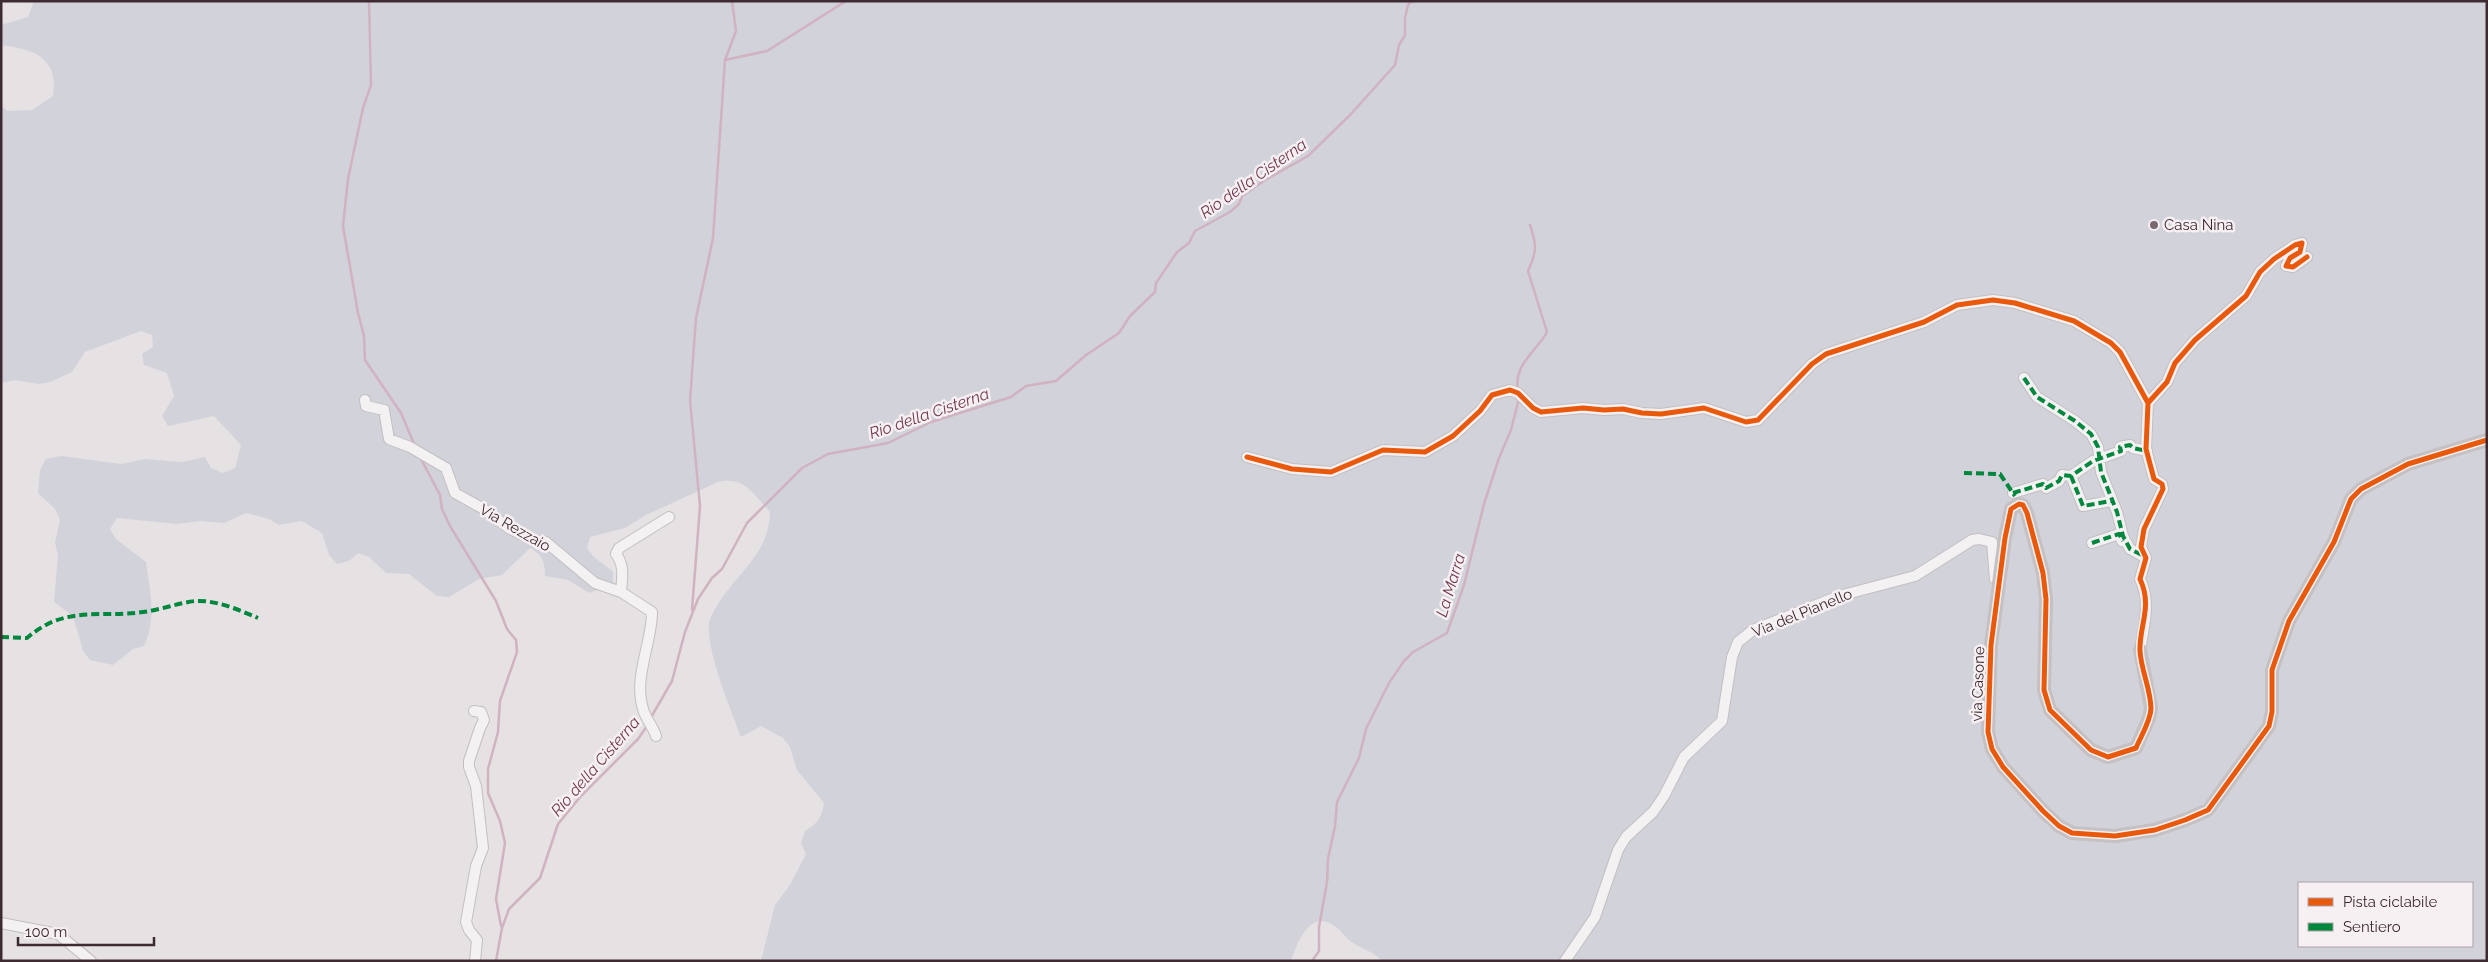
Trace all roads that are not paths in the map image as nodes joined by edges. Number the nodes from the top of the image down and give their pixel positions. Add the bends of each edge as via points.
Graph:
1 (2307, 257) dead end
2 (2024, 378) dead end
3 (365, 400) dead end
4 (2148, 403) junction
5 (2487, 440) edge
6 (2147, 451) junction
7 (1247, 457) dead end
8 (2099, 459) junction
9 (2071, 476) junction
10 (2013, 492) dead end
11 (2111, 501) junction
12 (669, 517) dead end
13 (2092, 543) dead end
14 (2127, 544) junction
15 (2146, 558) junction
16 (621, 592) junction
17 (1996, 598) junction
18 (2140, 650) joint
19 (474, 711) dead end
20 (652, 727) dead end
21 (1, 923) edge
22 (91, 961) edge
23 (475, 961) edge
24 (1565, 961) edge

1 - 4 street via 2293,267 2286,266 2290,258 2300,252 2302,243 2274,259 2260,272 2246,296 2195,340
2 - 8 street via 2037,397 2091,434 2098,447
3 - 16 street, Via Rezzaio via 366,406 384,410 387,434 393,442 410,446 446,468 455,493 510,529 546,542 594,582
4 - 6 street
4 - 7 street via 2120,352 2111,343 2074,321 2031,307 1992,300 1957,305 1924,322 1826,354 1812,364 1758,420 1746,422 1704,408 1662,414 1642,414 1623,408 1541,412 1510,390 1492,395 1453,436 1425,452 1383,450 1331,472 1292,469
5 - 17 street, via Casone via 2408,464 2361,489 2351,499 2334,542 2285,630 2272,670 2269,726 2208,810 2155,830 2115,836 2072,833 2043,812 2003,766 1992,749 1988,732
6 - 8 street via 2120,447 2121,451
6 - 15 street, via Casone via 2154,479 2163,488 2144,529 2141,547
8 - 9 street
8 - 11 street
9 - 10 street via 2062,475 2059,482 2046,488 2043,484
9 - 11 street via 2083,506
11 - 14 street
12 - 16 street via 619,548 616,554 622,562
13 - 14 street via 2119,534 2122,542
14 - 15 street
15 - 18 street, via Casone via 2140,579 2146,604
16 - 20 street via 652,612 640,684 644,712
17 - 18 street, via Casone via 2011,509 2019,504 2027,513 2043,573 2046,599 2044,690 2050,710 2091,750 2108,757 2136,748 2149,718 2151,708
17 - 24 street, Via del Pianello via 1992,542 1972,540 1915,576 1839,596 1744,636 1732,657 1722,721 1684,757 1653,812 1626,836 1595,917
19 - 23 street via 481,712 484,720 469,761 476,786 483,848 467,913 469,930 477,940
21 - 22 street via 58,934

